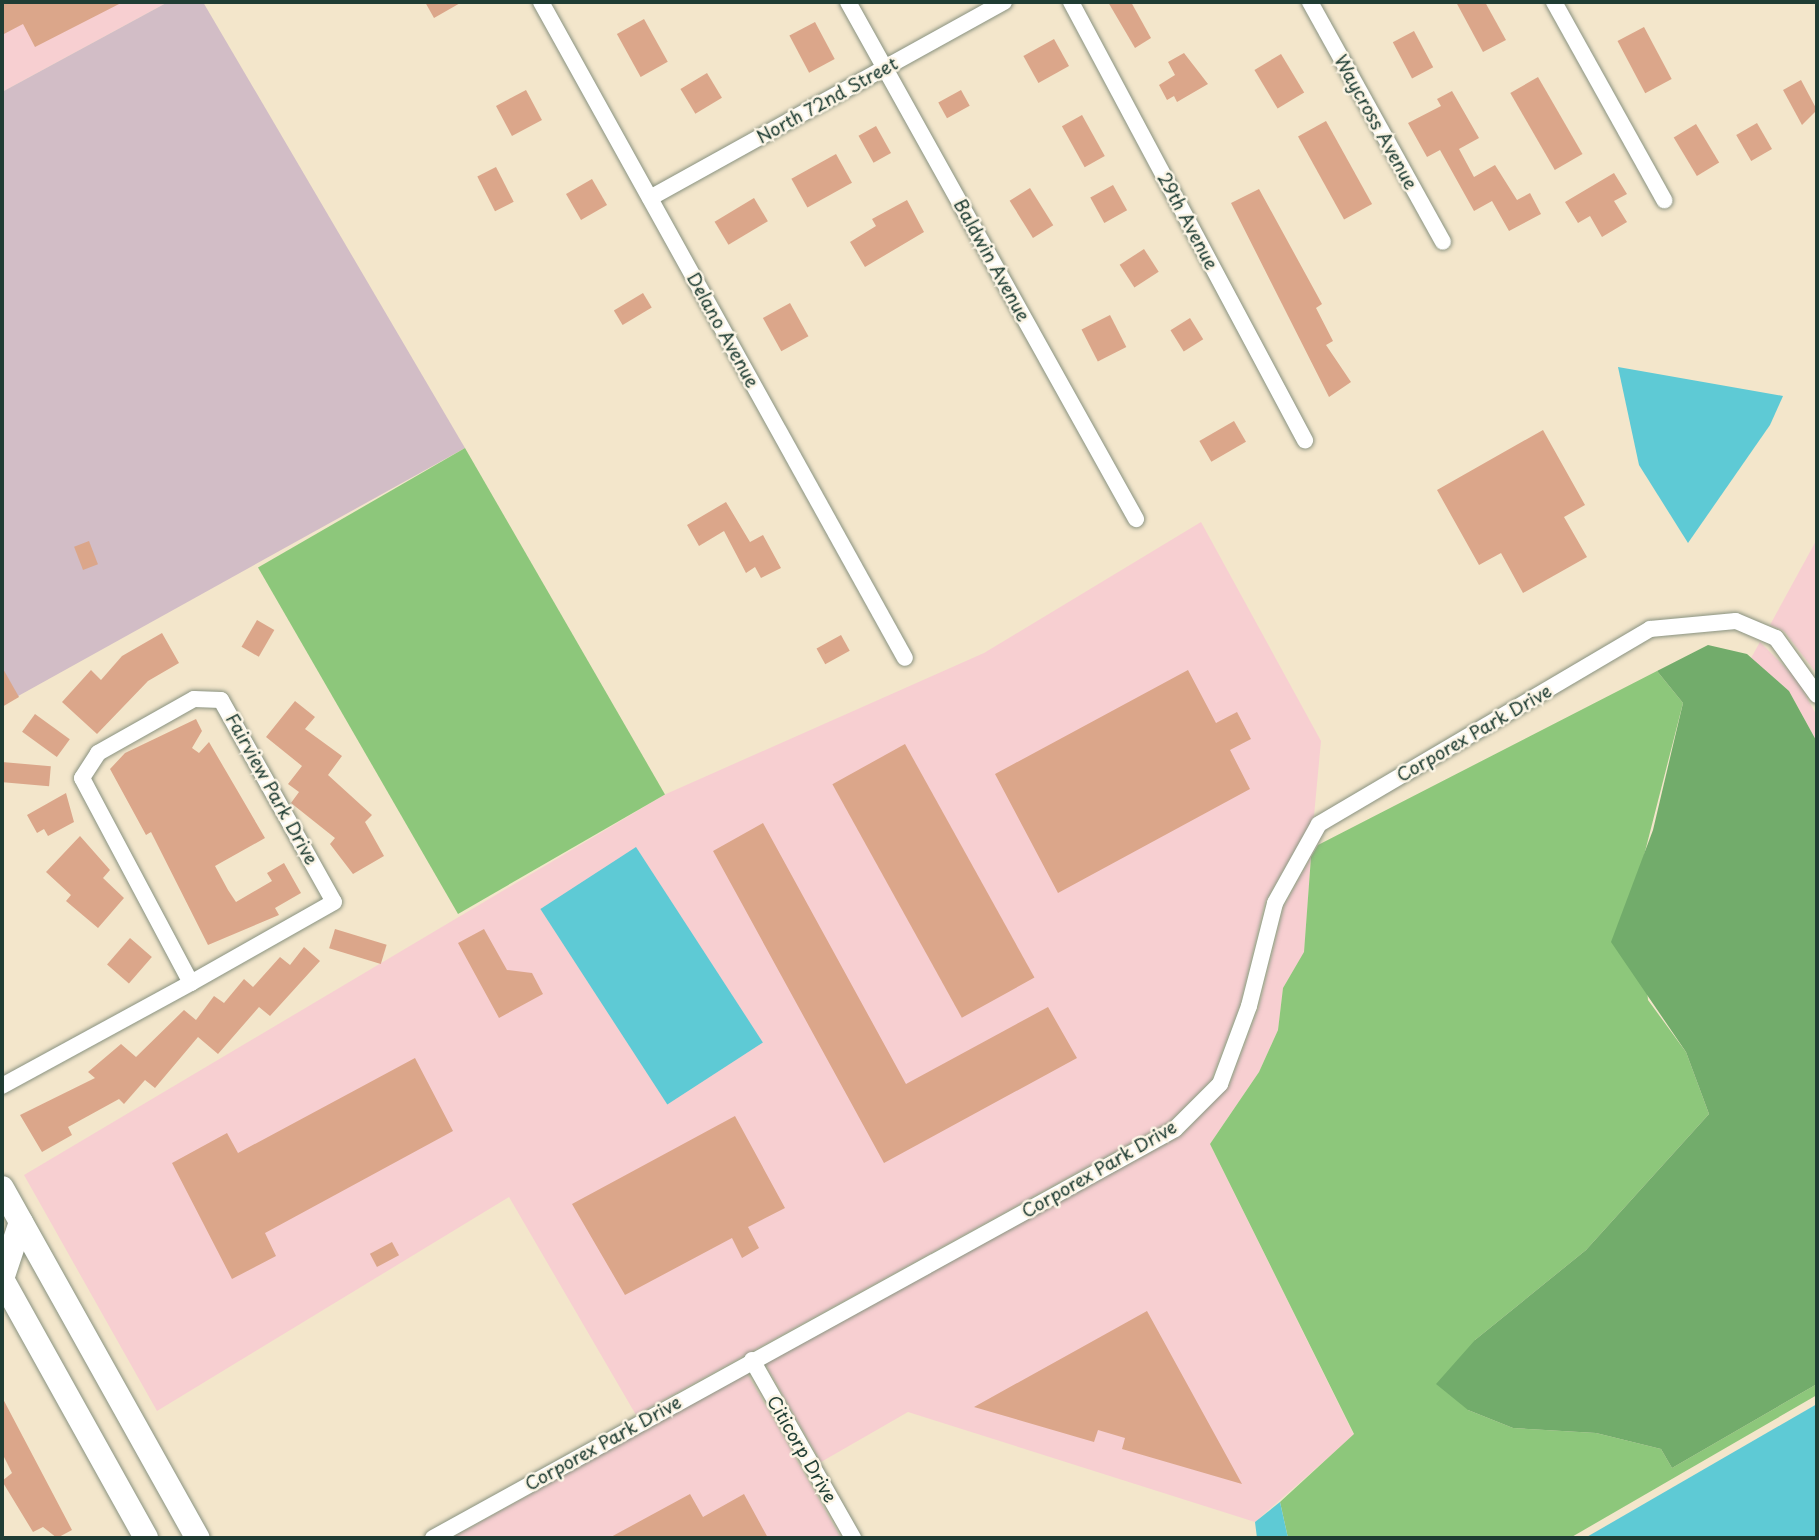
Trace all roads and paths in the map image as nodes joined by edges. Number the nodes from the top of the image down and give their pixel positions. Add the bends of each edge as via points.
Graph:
1 (541, 2) edge
2 (848, 2) edge
3 (1004, 2) edge
4 (1071, 2) edge
5 (1310, 2) edge
6 (1554, 2) edge
7 (884, 68) junction
8 (650, 198) junction
9 (1664, 200) dead end
10 (1443, 242) dead end
11 (1305, 440) dead end
12 (1136, 519) dead end
13 (905, 658) dead end
14 (1817, 695) edge
15 (191, 983) junction
16 (2, 1086) edge
17 (2, 1188) edge
18 (11, 1220) edge
19 (4, 1287) edge
20 (752, 1360) junction
21 (146, 1538) edge
22 (198, 1538) edge
23 (433, 1538) edge
24 (853, 1538) edge

1 - 8 street, Delano Avenue
2 - 7 street, Baldwin Avenue
3 - 7 street, North 72nd Street
4 - 11 street, 29th Avenue
5 - 10 street, Waycross Avenue
6 - 9 street
7 - 8 street, North 72nd Street
7 - 12 street, Baldwin Avenue
8 - 13 street, Delano Avenue
14 - 20 street, Corporex Park Drive via 1776,638 1736,621 1650,629 1319,824 1275,903 1250,1006 1220,1084 1175,1129
15 - 15 street, Fairview Park Drive via 334,902 221,700 194,699 97,752 82,778
15 - 16 street, Fairview Park Drive
17 - 18 main road
18 - 19 main road
18 - 22 main road
19 - 21 main road
20 - 23 street, Corporex Park Drive
20 - 24 street, Citicorp Drive

